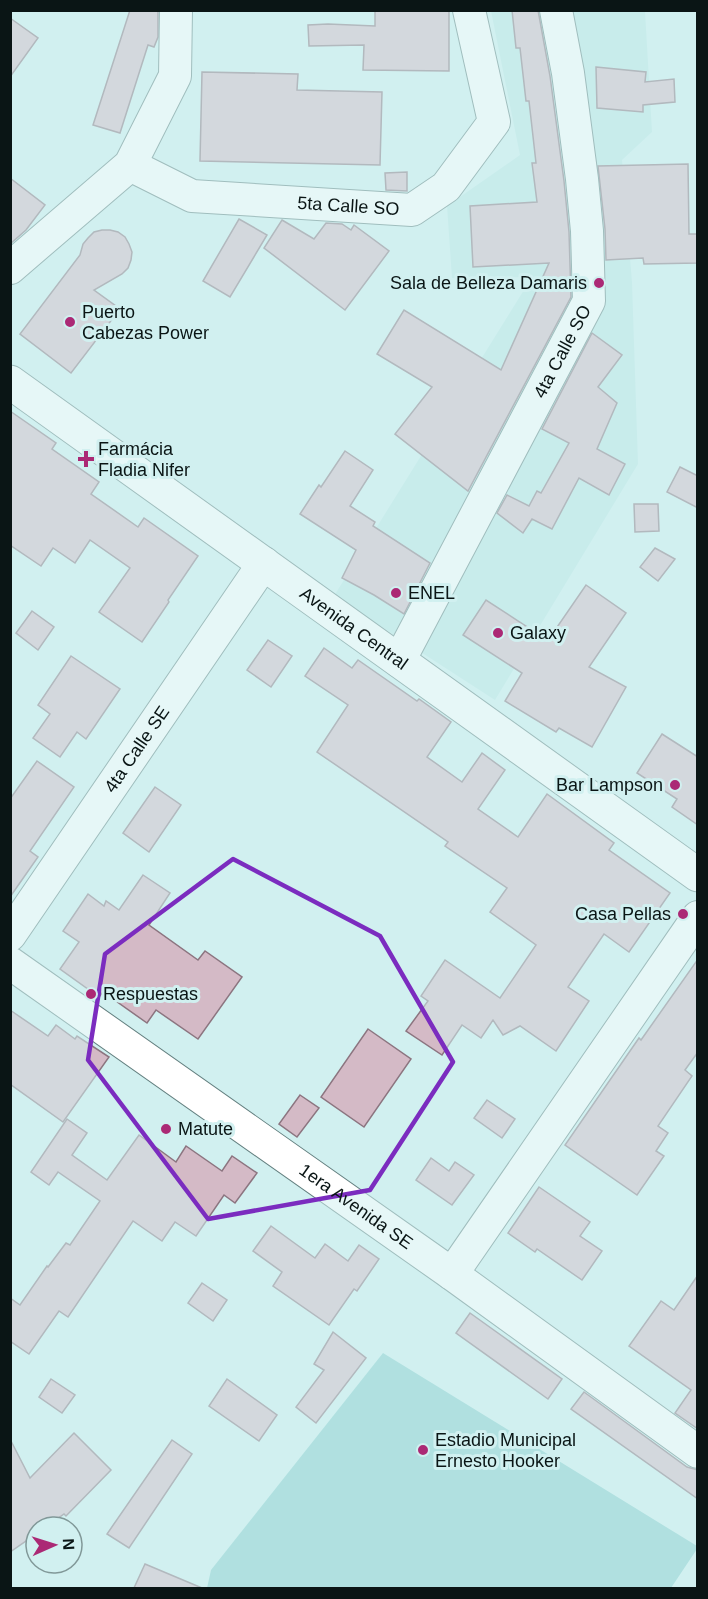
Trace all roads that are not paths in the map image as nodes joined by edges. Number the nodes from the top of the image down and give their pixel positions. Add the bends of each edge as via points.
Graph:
1 (176, 10) edge
2 (469, 10) edge
3 (556, 10) edge
4 (130, 165) junction
5 (10, 268) edge
6 (10, 382) edge
7 (264, 563) junction
8 (399, 661) junction
9 (698, 875) edge
10 (698, 917) edge
11 (10, 935) edge
12 (10, 963) edge
13 (452, 1274) junction
14 (698, 1452) edge

1 - 4 street via 175,76
2 - 4 street, 5ta Calle SO via 494,122 446,187 412,210 192,196
3 - 8 street, 4ta Calle SO via 583,187 589,301
4 - 5 street
6 - 7 street, Avenida Central
7 - 8 street, Avenida Central
7 - 11 street, 4ta Calle SE
8 - 9 street, Avenida Central
10 - 13 street
12 - 13 street, 1era Avenida SE
13 - 14 street, 1era Avenida SE

